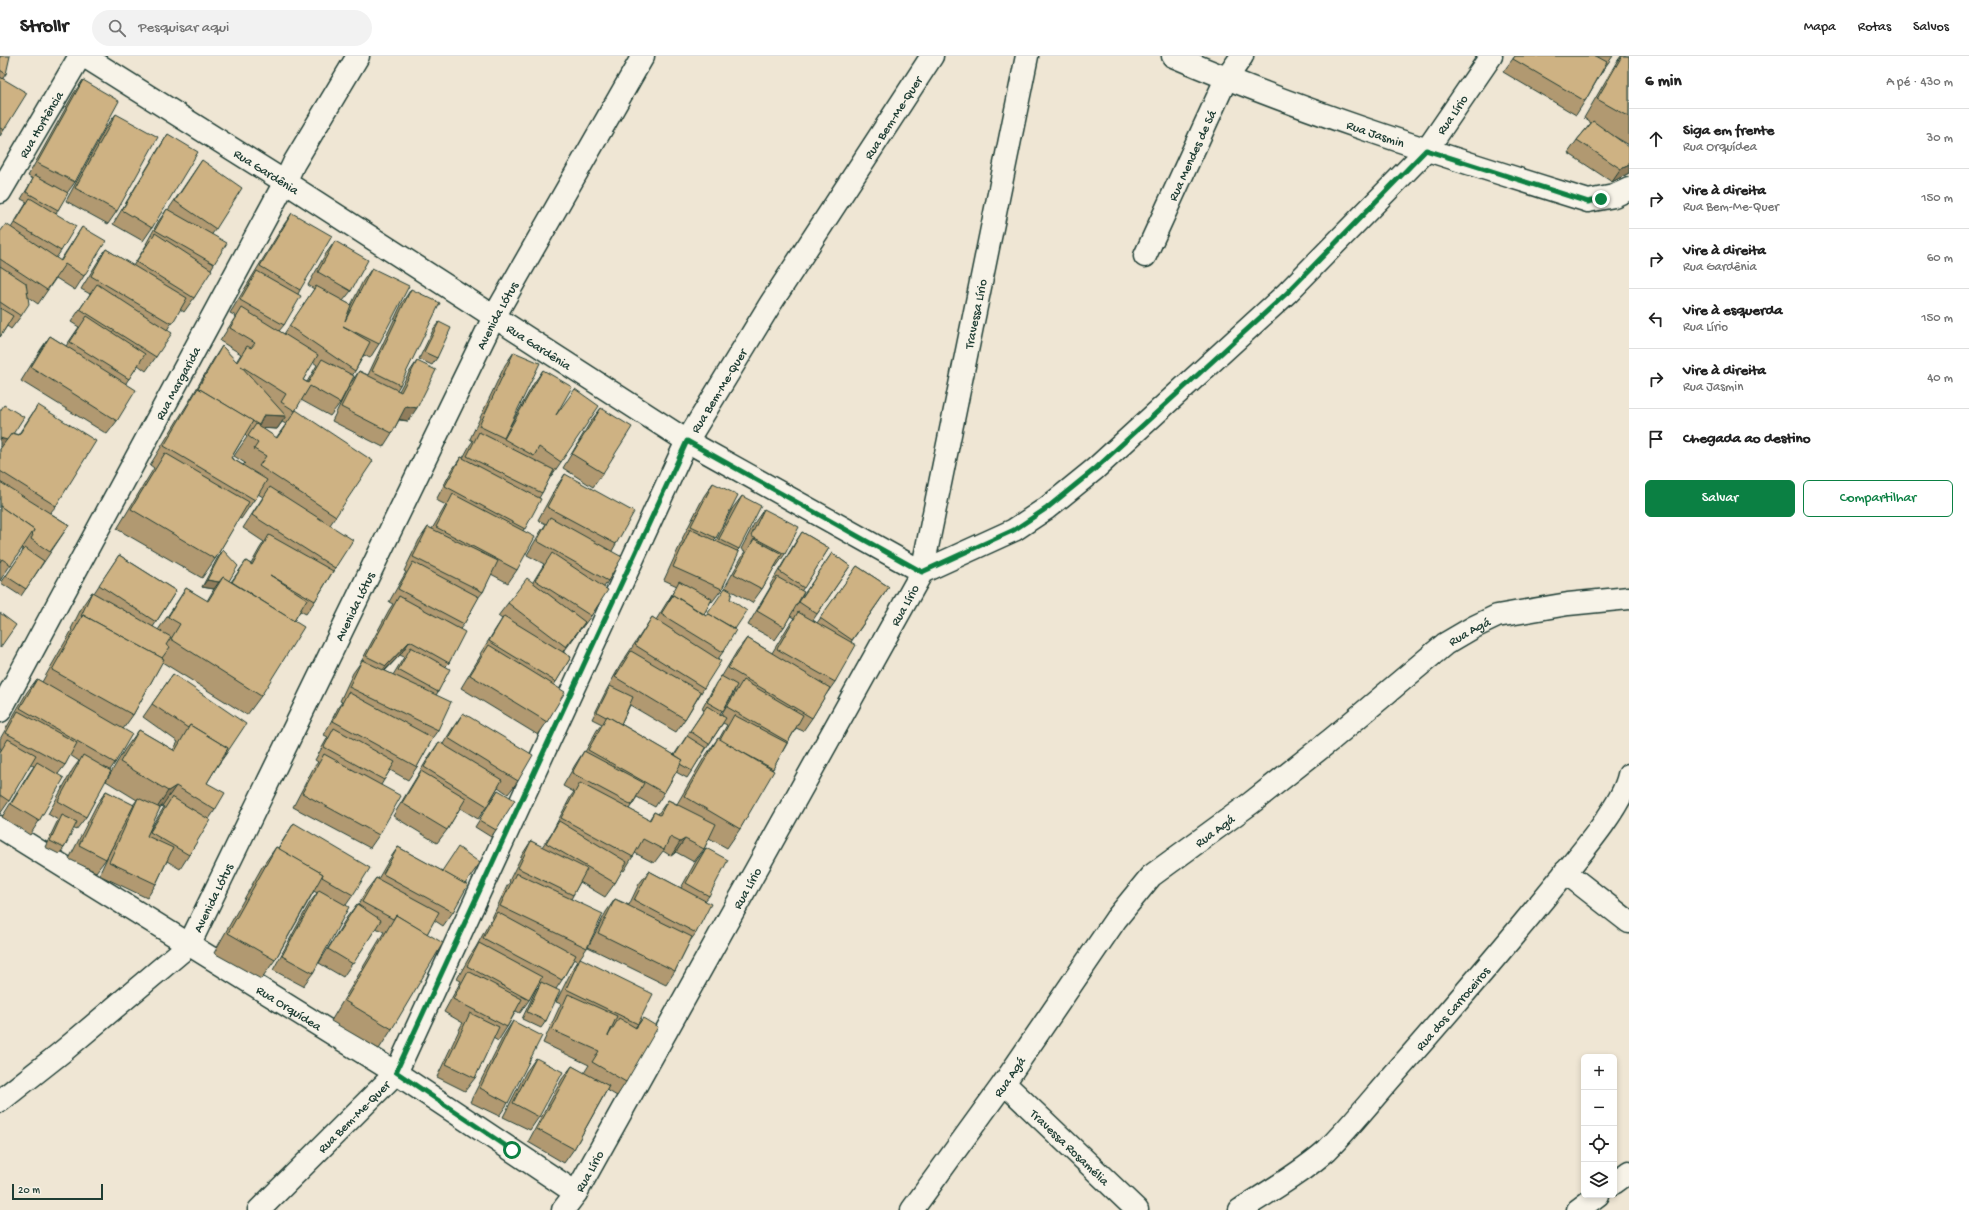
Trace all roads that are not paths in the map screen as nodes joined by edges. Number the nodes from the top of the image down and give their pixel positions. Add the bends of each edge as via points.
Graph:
1 (80, 56) edge
2 (84, 56) edge
3 (358, 56) edge
4 (643, 56) edge
5 (932, 56) edge
6 (1026, 56) edge
7 (1173, 56) edge
8 (1242, 56) edge
9 (1491, 56) edge
10 (1226, 79) junction
11 (1426, 150) junction
12 (286, 182) junction
13 (1629, 189) edge
14 (0, 192) edge
15 (1145, 256) dead end
16 (494, 317) junction
17 (687, 441) junction
18 (922, 572) junction
19 (1629, 598) edge
20 (0, 711) edge
21 (1628, 781) edge
22 (0, 827) edge
23 (1565, 872) junction
24 (1629, 922) edge
25 (189, 945) junction
26 (396, 1072) junction
27 (1004, 1083) junction
28 (0, 1101) edge
29 (1629, 1172) edge
30 (1617, 1181) edge
31 (1594, 1198) edge
32 (570, 1202) edge
33 (259, 1210) edge
34 (912, 1210) edge
35 (1136, 1210) edge
36 (1240, 1210) edge
37 (1578, 1210) edge

1 - 14 street, Rua Hortência
2 - 12 street, Rua Gardênia
3 - 12 street, Rua Margarida
4 - 16 street, Avenida Lótus
5 - 17 street, Rua Bem-Me-Quer via 771,303
6 - 18 street, Travessa Lírio
7 - 10 street, Rua Jasmin
8 - 10 street, Rua Mendes de Sá
9 - 11 street, Rua Lírio
10 - 11 street, Rua Jasmin
10 - 15 street, Rua Mendes de Sá
11 - 13 street, Rua Jasmin via 1588,202 1614,196
11 - 18 street, Rua Lírio via 1287,293 1095,469 1047,508 1014,530
12 - 16 street, Rua Gardênia
12 - 20 street, Rua Margarida
16 - 17 street, Rua Gardênia
16 - 25 street, Avenida Lótus
17 - 18 street, Rua Gardênia
17 - 26 street, Rua Bem-Me-Quer
18 - 32 street, Rua Lírio
19 - 27 street, Rua Agá via 1568,604 1498,616 1445,644 1251,803 1151,876 1116,919
21 - 23 street, Rua dos Carroceiros via 1611,812
22 - 25 street, Rua Orquídea
23 - 24 street
23 - 36 street, Rua dos Carroceiros via 1443,1019 1326,1151
25 - 26 street, Rua Orquídea
25 - 28 street, Avenida Lótus
26 - 32 street, Rua Orquídea
26 - 33 street, Rua Bem-Me-Quer
27 - 34 street, Rua Agá
27 - 35 street, Travessa Rosamélia
29 - 30 street
31 - 37 street

